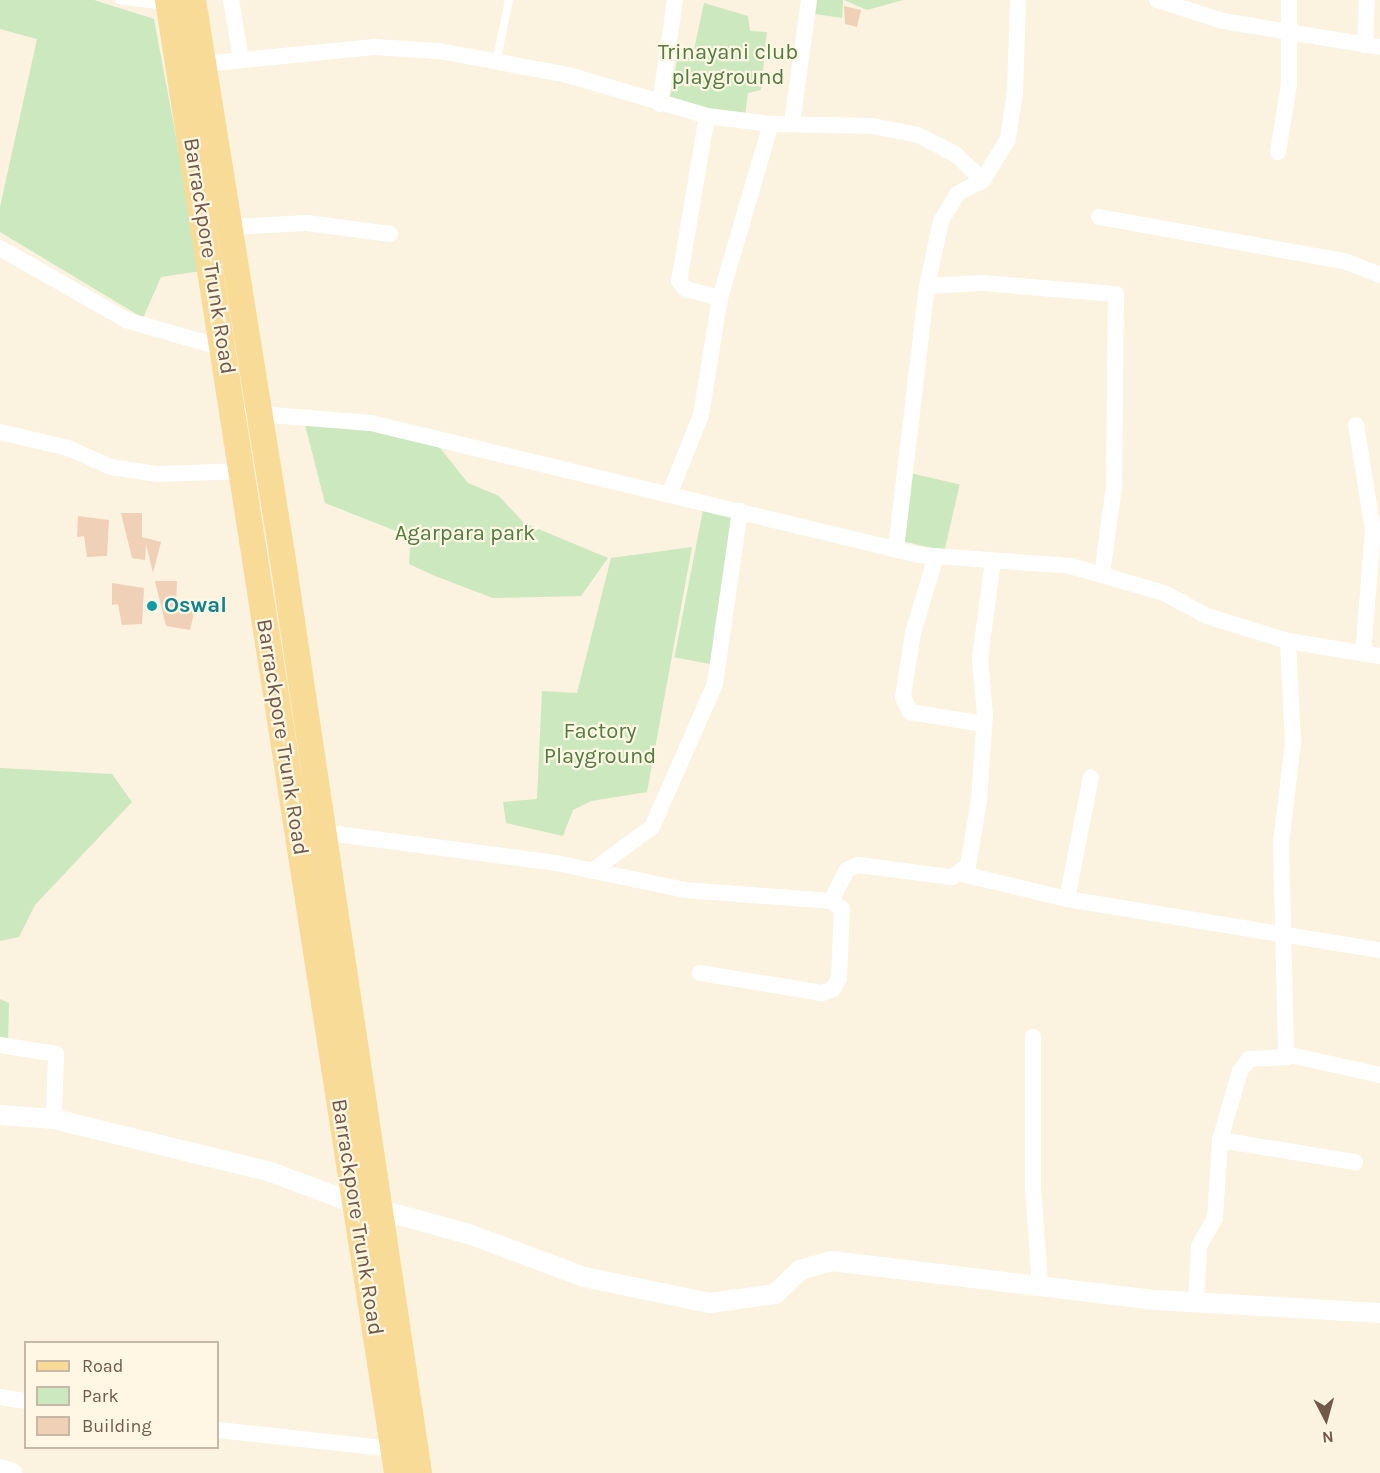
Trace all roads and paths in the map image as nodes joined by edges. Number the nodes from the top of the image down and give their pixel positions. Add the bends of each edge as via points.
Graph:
1 (119, 0) edge
2 (231, 0) edge
3 (509, 0) edge
4 (675, 0) edge
5 (809, 0) edge
6 (1018, 0) edge
7 (1156, 0) edge
8 (1289, 0) edge
9 (1367, 0) edge
10 (176, 2) edge
11 (1290, 36) junction
12 (1373, 46) edge
13 (497, 58) junction
14 (241, 59) junction
15 (203, 64) junction
16 (660, 104) junction
17 (707, 116) junction
18 (792, 123) junction
19 (771, 124) junction
20 (1278, 152) dead end
21 (983, 180) junction
22 (1099, 217) dead end
23 (230, 227) junction
24 (390, 234) dead end
25 (0, 248) edge
26 (1380, 275) edge
27 (927, 286) junction
28 (720, 298) junction
29 (223, 348) junction
30 (260, 410) junction
31 (234, 412) junction
32 (1356, 425) dead end
33 (0, 432) edge
34 (243, 471) junction
35 (669, 495) junction
36 (740, 511) junction
37 (896, 549) junction
38 (936, 556) junction
39 (993, 561) junction
40 (1102, 575) junction
41 (1288, 641) junction
42 (1372, 655) edge
43 (984, 724) junction
44 (1091, 777) dead end
45 (321, 832) junction
46 (592, 871) junction
47 (962, 874) junction
48 (1067, 899) junction
49 (831, 901) junction
50 (1281, 934) junction
51 (1380, 950) edge
52 (700, 973) dead end
53 (1033, 1037) dead end
54 (0, 1045) edge
55 (1288, 1057) junction
56 (1380, 1075) edge
57 (0, 1114) edge
58 (54, 1119) junction
59 (1220, 1140) junction
60 (1355, 1162) dead end
61 (351, 1202) junction
62 (380, 1209) junction
63 (1040, 1287) junction
64 (1196, 1301) junction
65 (1380, 1313) edge
66 (0, 1397) edge
67 (24, 1401) edge
68 (219, 1430) edge
69 (396, 1461) edge
70 (0, 1470) edge
71 (12, 1473) edge
72 (419, 1473) edge

1 - 10 lane
2 - 14 street
3 - 13 lane
4 - 16 street
5 - 18 street
6 - 21 street via 1012,118 1000,158
7 - 11 street
8 - 11 street
9 - 12 street
10 - 15 main road, Barrackpore Trunk Road
10 - 29 main road, Barrackpore Trunk Road
11 - 12 street
11 - 20 street
13 - 14 street via 374,47
13 - 16 street
14 - 15 street
15 - 23 main road, Barrackpore Trunk Road
16 - 17 street
17 - 19 street
17 - 28 street via 680,281 686,289
18 - 19 street
18 - 21 street via 873,126 918,135 956,154
19 - 28 street
21 - 27 street via 947,207
22 - 26 street via 1359,264
23 - 24 street via 307,222
23 - 30 main road, Barrackpore Trunk Road
25 - 29 street via 126,320
27 - 37 street
27 - 40 street via 981,283 1116,294 1114,475
28 - 35 street via 701,415
29 - 31 main road, Barrackpore Trunk Road
30 - 31 street
30 - 35 street via 371,423
30 - 45 main road, Barrackpore Trunk Road
31 - 34 main road, Barrackpore Trunk Road
32 - 42 street via 1373,530
33 - 34 street via 68,448 111,467 157,474
34 - 61 main road, Barrackpore Trunk Road
35 - 36 street
36 - 37 street
36 - 46 street via 715,684 652,827
37 - 38 street
38 - 39 street
38 - 43 street via 913,633 903,697 910,712
39 - 40 street via 1071,566
39 - 43 street via 980,658
40 - 41 street
41 - 42 street
41 - 50 street via 1293,743 1281,843
43 - 47 street via 979,800
44 - 48 street
45 - 46 street via 414,841
45 - 62 main road, Barrackpore Trunk Road
46 - 49 street via 685,890
47 - 48 street
47 - 49 street via 858,865 847,870
48 - 50 street
49 - 52 street via 842,909 839,978 833,989 822,993
50 - 51 street
50 - 55 street
53 - 63 street via 1033,1187
54 - 58 street via 56,1054
55 - 56 street
55 - 59 street via 1249,1059 1240,1071
57 - 58 street
58 - 61 street via 268,1171
59 - 60 street
59 - 64 street via 1219,1196 1215,1218 1199,1246
61 - 62 street
61 - 69 main road, Barrackpore Trunk Road
62 - 63 street via 469,1234 584,1277 710,1303 775,1294 801,1270 832,1261
62 - 72 main road, Barrackpore Trunk Road
63 - 64 street
64 - 65 street
66 - 67 street
68 - 69 street
70 - 71 street

